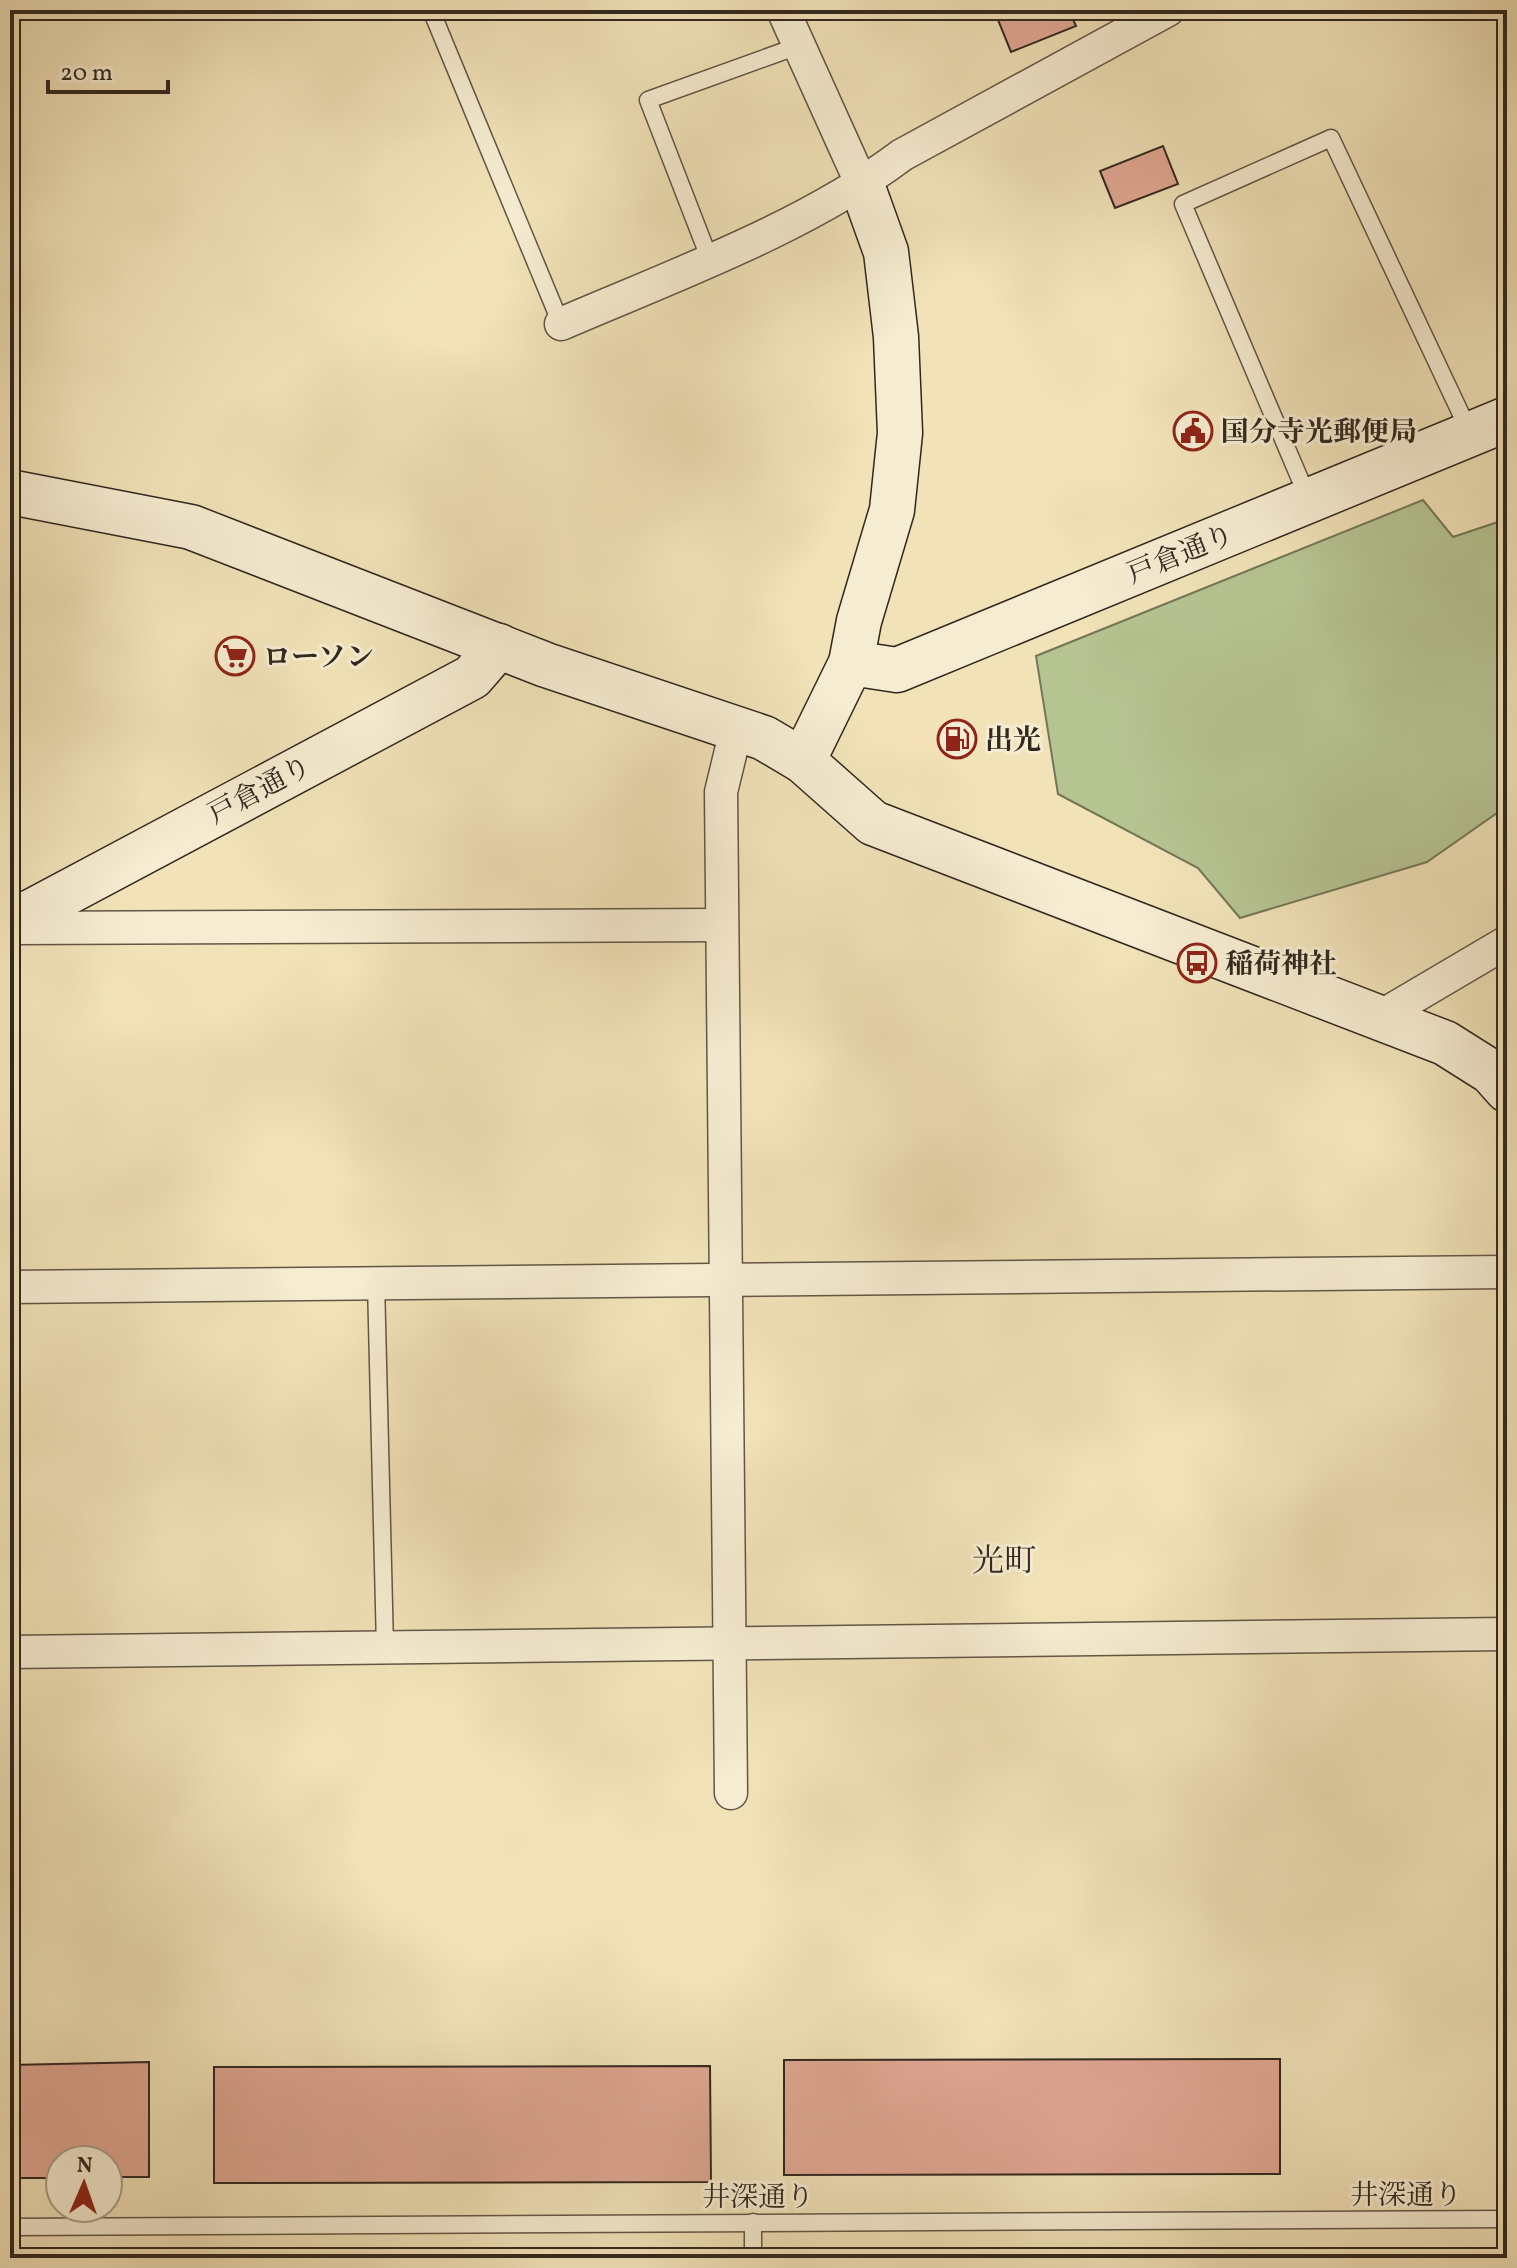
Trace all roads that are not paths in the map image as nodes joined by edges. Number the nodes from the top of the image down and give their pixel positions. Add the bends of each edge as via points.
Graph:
1 (431, 10) edge
2 (783, 10) edge
3 (1168, 10) edge
4 (798, 46) junction
5 (862, 185) junction
6 (710, 260) junction
7 (561, 324) joint
8 (1489, 426) edge
9 (10, 492) edge
10 (1309, 499) junction
11 (499, 646) junction
12 (851, 663) junction
13 (736, 730) junction
14 (803, 761) junction
15 (10, 925) edge
16 (721, 925) junction
17 (1507, 942) edge
18 (1378, 1018) junction
19 (1507, 1090) edge
20 (1507, 1272) edge
21 (724, 1279) junction
22 (376, 1282) junction
23 (10, 1287) edge
24 (1507, 1634) edge
25 (731, 1644) junction
26 (385, 1647) junction
27 (10, 1652) edge
28 (731, 1793) dead end
29 (1507, 2219) edge
30 (753, 2222) junction
31 (10, 2227) edge
32 (753, 2258) edge

1 - 7 lane
2 - 4 street
3 - 5 street via 902,155
4 - 5 street
4 - 6 lane via 648,100
5 - 6 street
5 - 12 street via 886,252 900,433 892,510
6 - 7 street
8 - 10 street, 戸倉通り
8 - 10 lane via 1331,138 1183,204
9 - 11 street via 191,527
10 - 12 street, 戸倉通り via 897,670
11 - 13 street
11 - 15 street, 戸倉通り via 472,677
12 - 14 street
13 - 14 street via 764,738
13 - 16 street via 721,792
14 - 18 street via 873,823
15 - 16 street
16 - 21 street
17 - 18 street
18 - 19 street via 1445,1043 1491,1072
20 - 21 street
21 - 22 street
21 - 25 street
22 - 23 street
22 - 26 lane
24 - 25 street
25 - 26 street
25 - 28 street
26 - 27 street
29 - 30 lane, 井深通り
30 - 31 lane, 井深通り
30 - 32 lane

